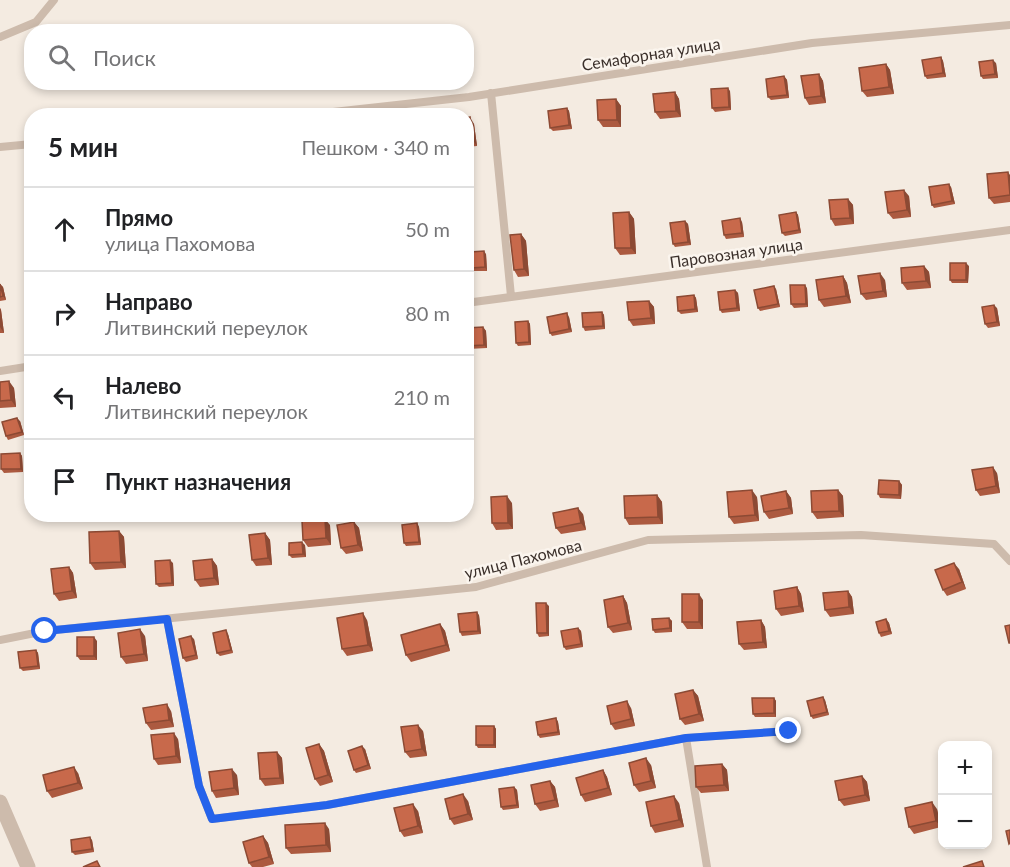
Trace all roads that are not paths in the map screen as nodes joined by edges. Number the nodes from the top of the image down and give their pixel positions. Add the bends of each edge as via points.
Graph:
1 (54, 0) edge
2 (31, 24) edge
3 (1010, 25) edge
4 (24, 27) edge
5 (0, 37) edge
6 (491, 93) junction
7 (364, 108) edge
8 (24, 145) edge
9 (0, 147) edge
10 (1010, 230) edge
11 (511, 296) junction
12 (474, 302) edge
13 (24, 367) edge
14 (0, 371) edge
15 (1010, 561) edge
16 (167, 619) junction
17 (0, 640) edge
18 (789, 731) dead end
19 (686, 738) junction
20 (0, 802) edge
21 (28, 867) edge
22 (707, 867) edge

1 - 2 lane
3 - 6 lane, Семафорная улица via 812,43
4 - 5 lane
6 - 7 lane, Семафорная улица
6 - 11 lane
8 - 9 lane
10 - 11 lane, Паровозная улица
11 - 12 lane, Паровозная улица
13 - 14 lane
15 - 16 lane, улица Пахомова via 994,544 861,535 648,540 476,587
16 - 17 lane, улица Пахомова via 45,631
16 - 19 lane via 199,786 212,819 327,805
18 - 19 lane
19 - 22 lane
20 - 21 street

